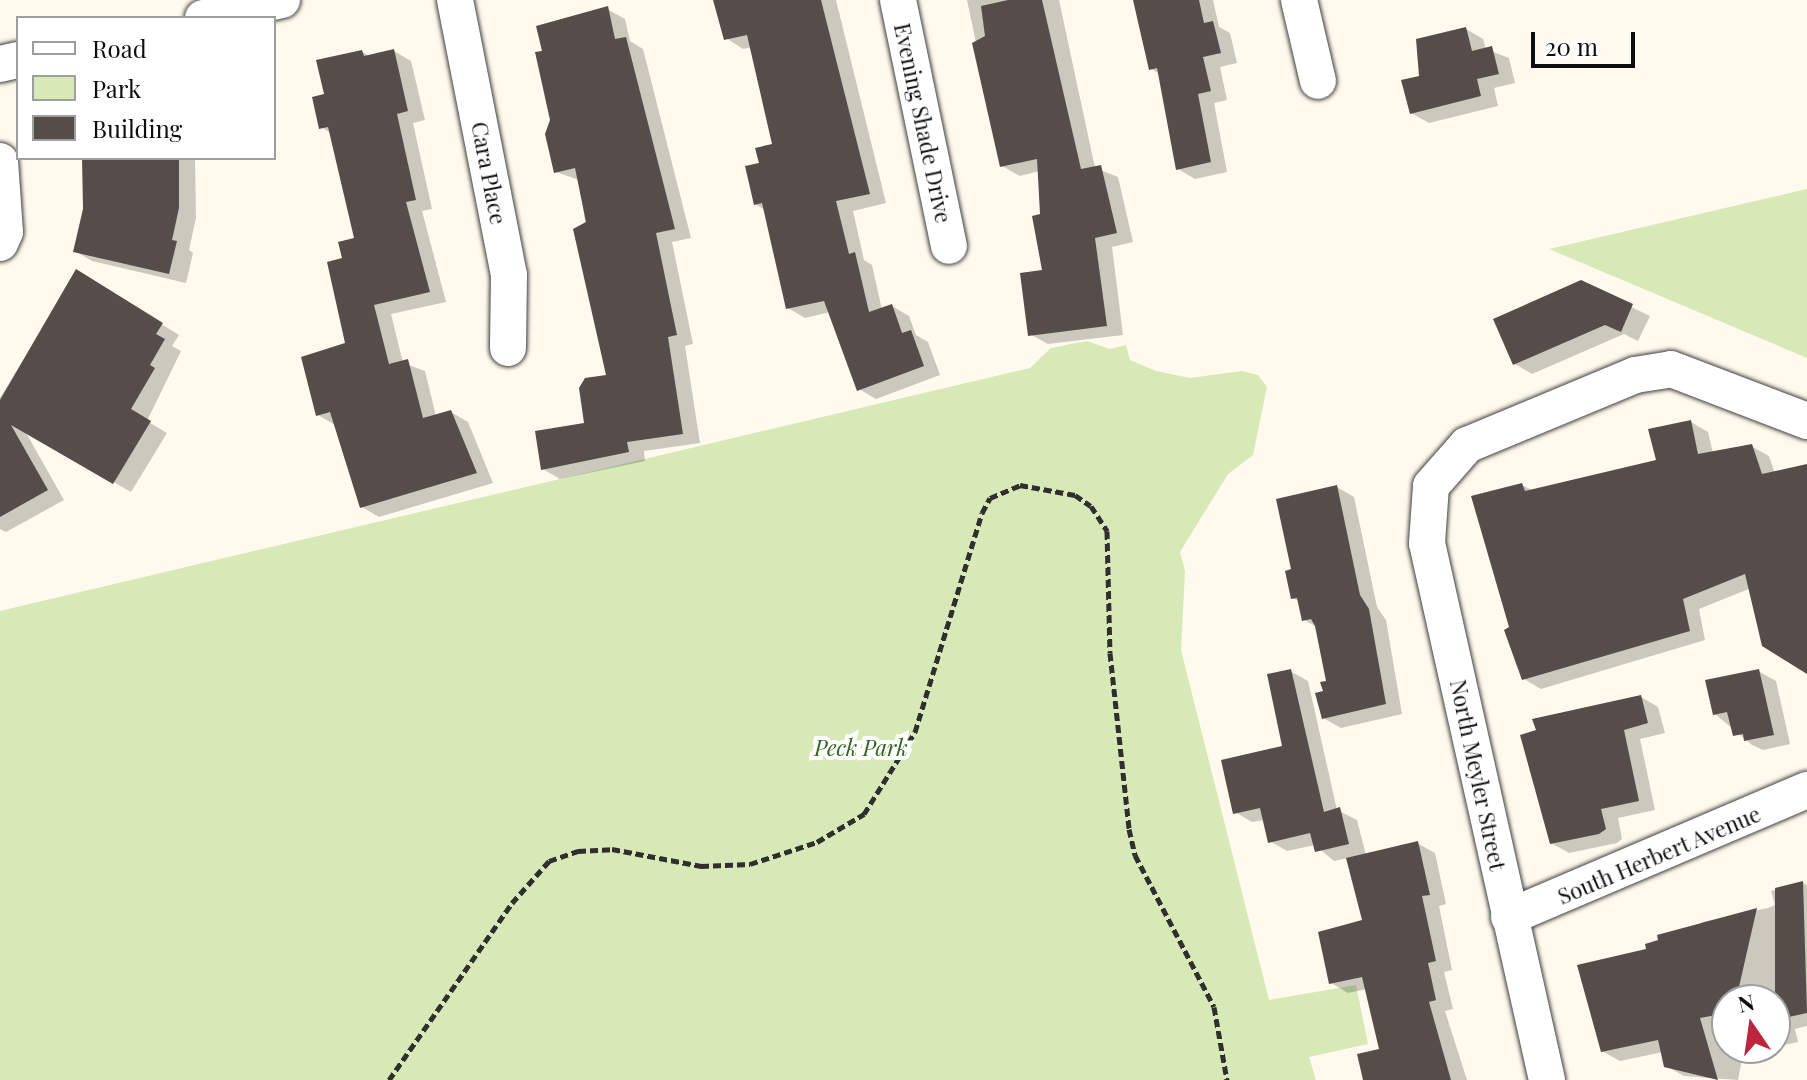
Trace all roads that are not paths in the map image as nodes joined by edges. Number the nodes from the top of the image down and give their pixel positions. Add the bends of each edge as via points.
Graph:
1 (282, 0) edge
2 (455, 0) edge
3 (898, 0) edge
4 (1299, 0) edge
5 (212, 16) edge
6 (1318, 81) dead end
7 (0, 161) edge
8 (0, 243) edge
9 (949, 246) dead end
10 (508, 348) dead end
11 (1807, 421) edge
12 (1807, 790) edge
13 (1509, 917) junction
14 (1547, 1080) edge

1 - 5 street
2 - 10 street, Cara Place via 509,275
3 - 9 street, Evening Shade Drive
4 - 6 street
7 - 8 street via 5,232
11 - 13 street, North Meyler Street via 1708,379 1659,371 1635,375 1467,445 1440,471 1427,504 1427,543
12 - 13 street, South Herbert Avenue
13 - 14 street, North Meyler Street

